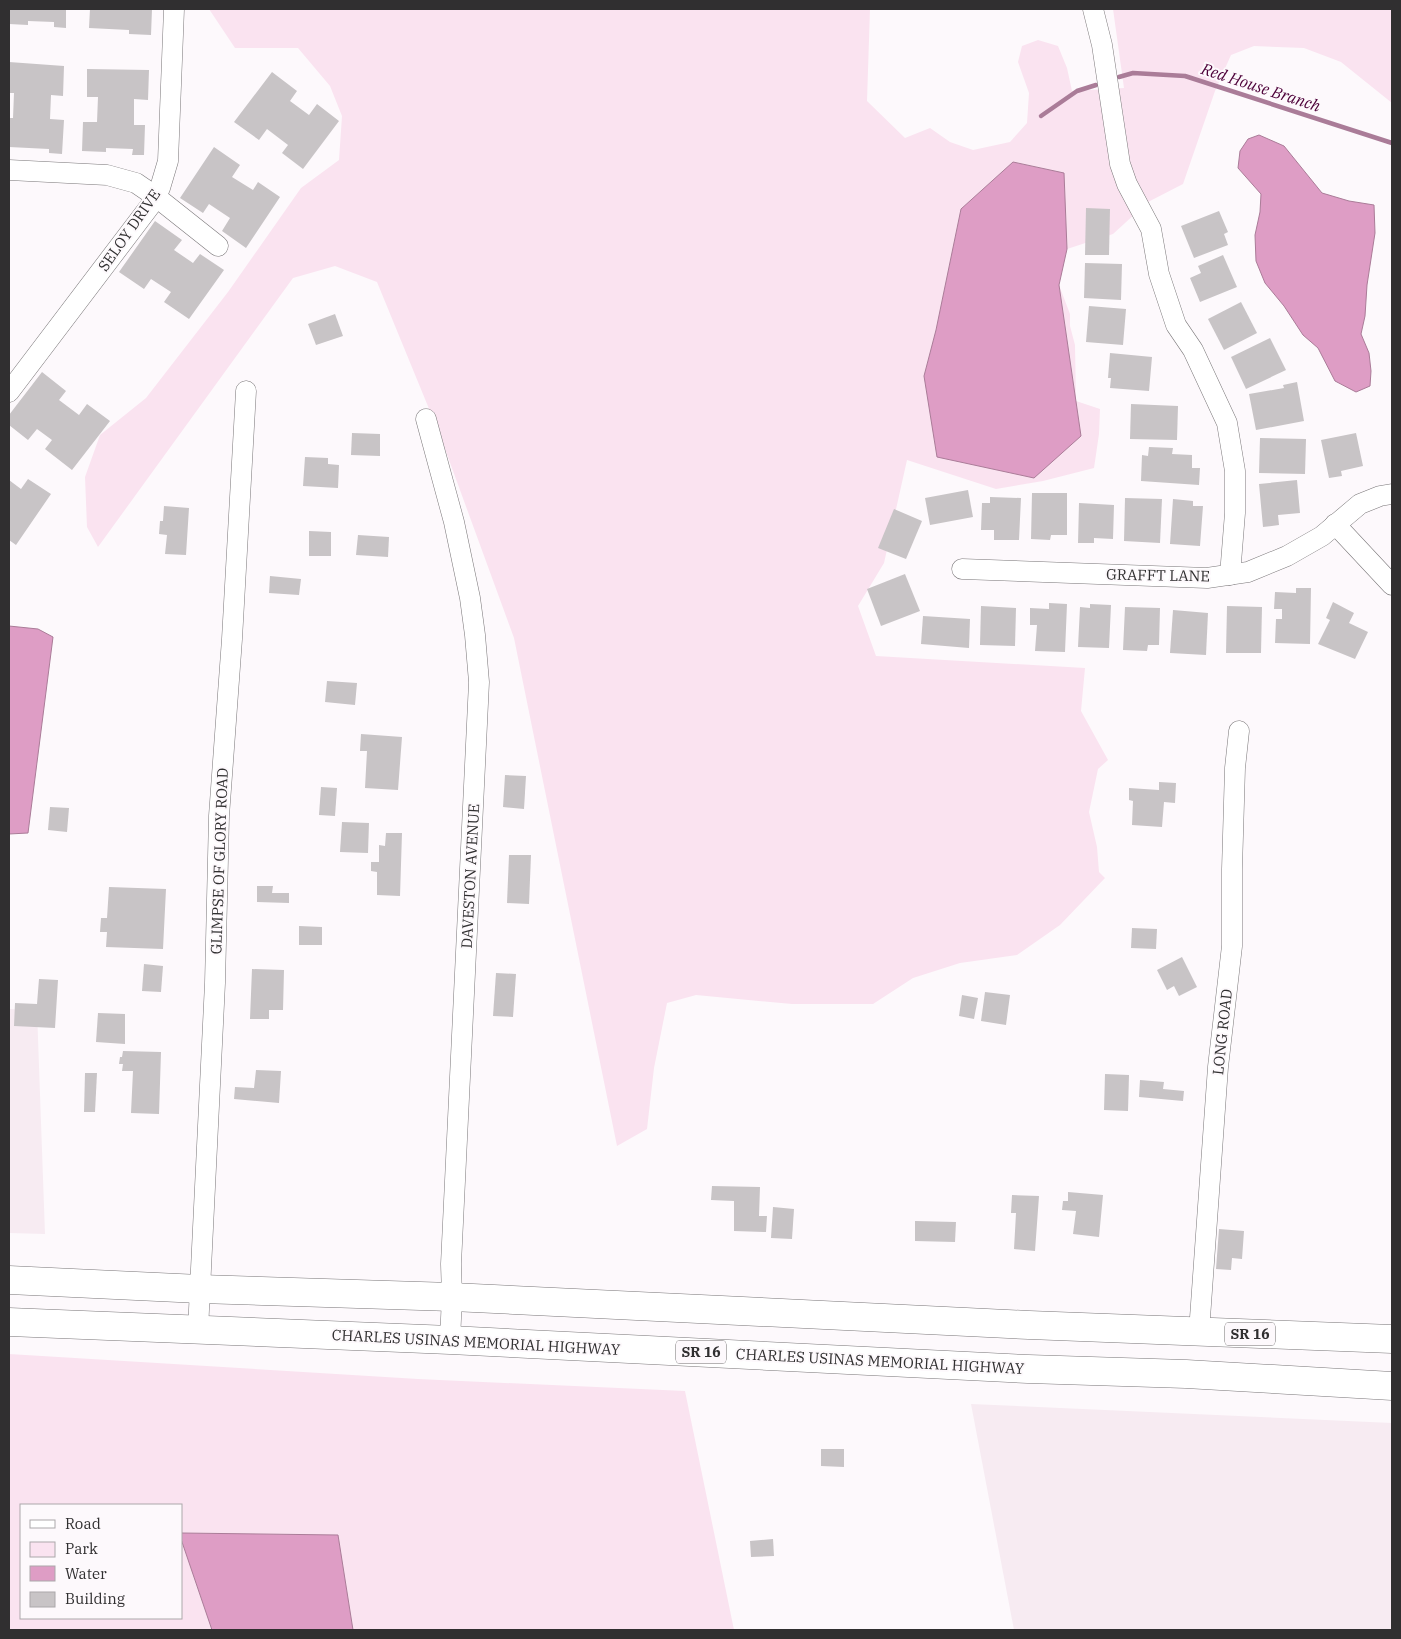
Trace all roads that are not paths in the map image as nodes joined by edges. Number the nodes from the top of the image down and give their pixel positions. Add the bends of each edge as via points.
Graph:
1 (174, 9) edge
2 (1093, 9) edge
3 (9, 170) edge
4 (155, 196) junction
5 (218, 246) dead end
6 (9, 392) edge
7 (246, 392) dead end
8 (426, 419) dead end
9 (1392, 494) edge
10 (1335, 524) junction
11 (962, 569) dead end
12 (1230, 574) junction
13 (1392, 585) edge
14 (1239, 731) dead end
15 (9, 1280) edge
16 (200, 1289) junction
17 (452, 1297) junction
18 (9, 1322) edge
19 (198, 1330) junction
20 (1199, 1332) junction
21 (1392, 1339) edge
22 (450, 1340) junction
23 (1392, 1386) edge

1 - 4 street, SELOY DRIVE via 168,161
2 - 12 street via 1102,45 1120,164 1151,229 1159,274 1176,325 1193,350 1227,423 1235,471
3 - 4 street via 107,175 136,183
4 - 5 street
4 - 6 street, SELOY DRIVE
7 - 16 street, GLIMPSE OF GLORY ROAD via 219,816 215,983
8 - 17 street, DAVESTON AVENUE via 454,522 470,598 479,682
9 - 10 street, GRAFFT LANE via 1360,504
10 - 12 street, GRAFFT LANE via 1322,536 1287,556 1248,572
10 - 13 street
11 - 12 street, GRAFFT LANE via 1207,578
14 - 20 street, LONG ROAD via 1235,768 1232,946 1218,1067
15 - 16 highway, SR 16
16 - 17 highway, SR 16
16 - 19 street, GLIMPSE OF GLORY ROAD
17 - 20 highway, SR 16
17 - 22 street, DAVESTON AVENUE
18 - 19 highway, CHARLES USINAS MEMORIAL HIGHWAY / SR 16
19 - 22 highway, CHARLES USINAS MEMORIAL HIGHWAY / SR 16
20 - 21 highway, SR 16
22 - 23 highway, CHARLES USINAS MEMORIAL HIGHWAY / SR 16

